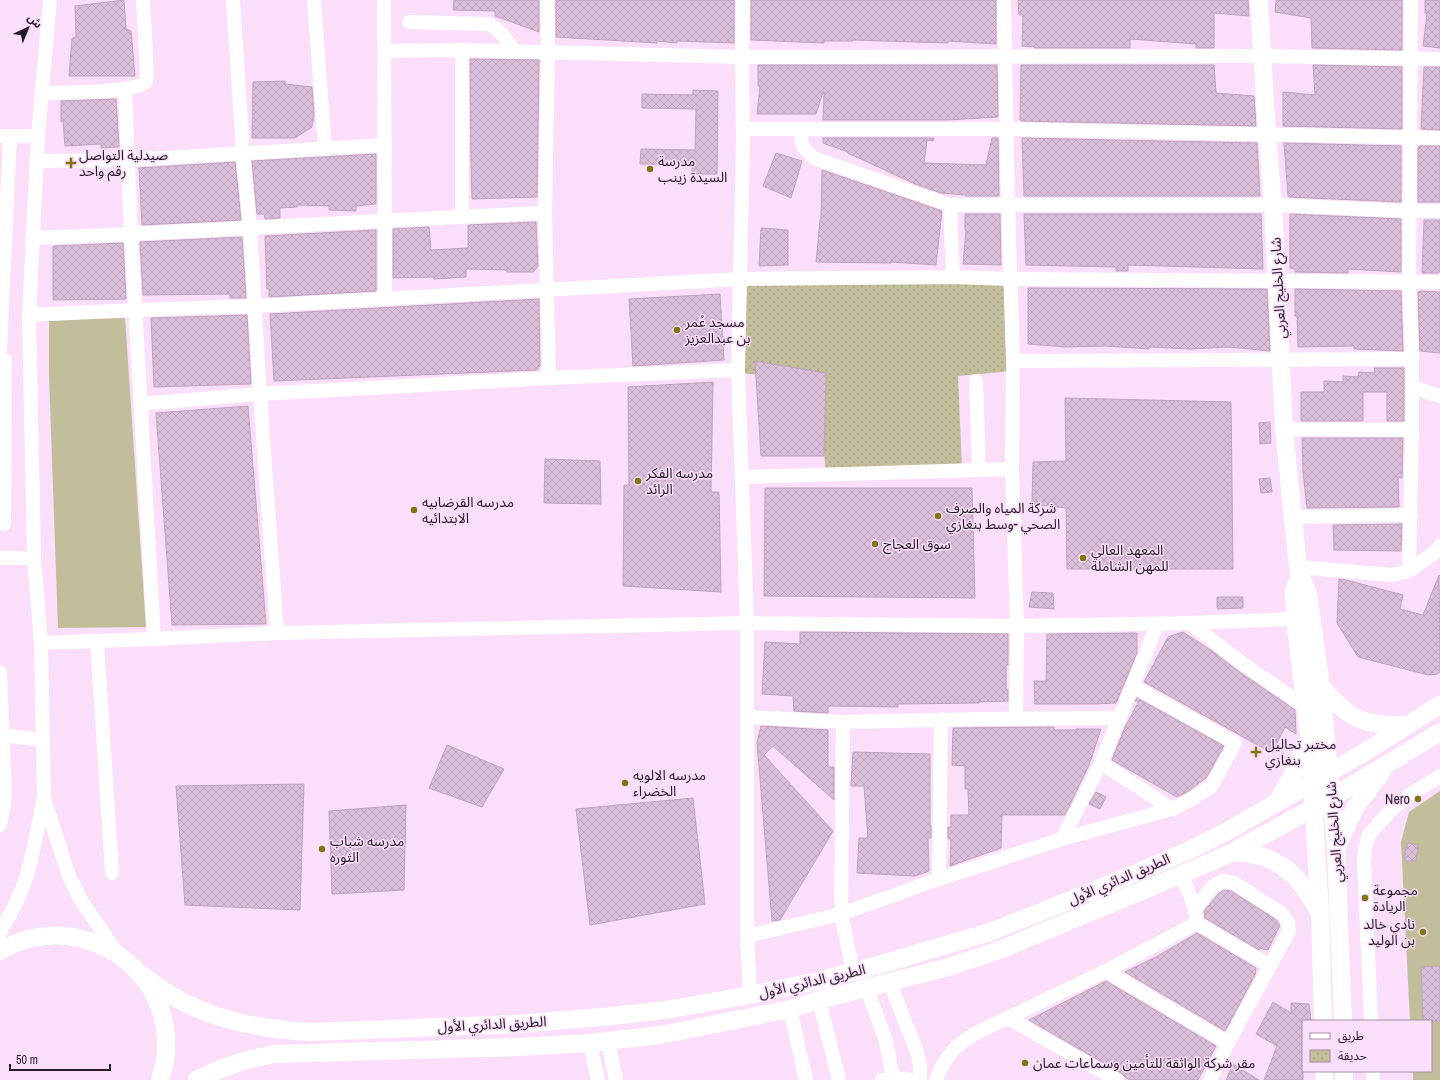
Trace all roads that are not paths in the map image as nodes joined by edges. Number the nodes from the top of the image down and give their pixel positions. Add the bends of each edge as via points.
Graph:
1 (50, 0) edge
2 (143, 0) edge
3 (233, 0) edge
4 (314, 0) edge
5 (384, 0) edge
6 (547, 0) edge
7 (743, 0) edge
8 (1004, 0) edge
9 (1259, 0) edge
10 (1411, 0) edge
11 (409, 22) dead end
12 (462, 50) junction
13 (385, 51) junction
14 (514, 51) junction
15 (548, 52) junction
16 (1005, 56) junction
17 (1262, 56) junction
18 (742, 57) junction
19 (1440, 59) edge
20 (1410, 60) junction
21 (125, 89) junction
22 (41, 93) junction
23 (743, 129) junction
24 (801, 129) junction
25 (1007, 129) junction
26 (1267, 135) junction
27 (5, 136) edge
28 (38, 136) junction
29 (1410, 137) junction
30 (1440, 138) edge
31 (385, 145) junction
32 (324, 149) junction
33 (243, 154) junction
34 (129, 160) junction
35 (36, 161) junction
36 (1008, 204) junction
37 (950, 205) junction
38 (1273, 205) junction
39 (1409, 211) junction
40 (1440, 211) edge
41 (545, 213) junction
42 (462, 216) junction
43 (385, 220) junction
44 (250, 228) junction
45 (131, 235) junction
46 (32, 238) junction
47 (952, 277) junction
48 (740, 279) junction
49 (1010, 279) junction
50 (1277, 281) junction
51 (1409, 282) junction
52 (1440, 282) edge
53 (547, 290) junction
54 (384, 299) junction
55 (256, 306) junction
56 (136, 310) junction
57 (29, 315) junction
58 (2, 356) edge
59 (1412, 359) junction
60 (29, 360) junction
61 (1282, 360) junction
62 (1014, 361) junction
63 (738, 370) junction
64 (549, 378) junction
65 (976, 381) dead end
66 (1412, 387) junction
67 (260, 394) junction
68 (1440, 396) edge
69 (141, 404) junction
70 (1284, 429) junction
71 (1412, 430) junction
72 (1012, 469) junction
73 (979, 470) junction
74 (742, 477) junction
75 (1411, 516) junction
76 (1293, 517) junction
77 (4, 524) dead end
78 (1440, 546) edge
79 (0, 558) edge
80 (34, 558) junction
81 (1299, 571) junction
82 (1409, 571) junction
83 (1295, 619) junction
84 (747, 623) junction
85 (1158, 623) junction
86 (1190, 623) junction
87 (1017, 626) junction
88 (277, 633) junction
89 (154, 639) junction
90 (97, 641) junction
91 (41, 643) junction
92 (0, 673) edge
93 (1133, 686) junction
94 (1321, 686) junction
95 (1440, 705) edge
96 (1306, 707) junction
97 (746, 717) junction
98 (1016, 718) junction
99 (1119, 718) junction
100 (941, 719) junction
101 (842, 722) junction
102 (1408, 725) junction
103 (1440, 732) edge
104 (2, 735) edge
105 (1308, 736) junction
106 (43, 740) junction
107 (1101, 763) junction
108 (1387, 765) junction
109 (1329, 772) junction
110 (1440, 776) edge
111 (1312, 783) junction
112 (44, 797) junction
113 (1331, 798) junction
114 (1278, 800) junction
115 (1172, 808) junction
116 (1313, 808) junction
117 (0, 826) edge
118 (1062, 839) junction
119 (1336, 848) junction
120 (1233, 852) junction
121 (112, 873) dead end
122 (1182, 875) junction
123 (939, 879) junction
124 (1320, 912) junction
125 (841, 914) junction
126 (1196, 916) junction
127 (0, 933) edge
128 (747, 936) junction
129 (0, 951) edge
130 (117, 953) junction
131 (1270, 966) junction
132 (1106, 971) junction
133 (854, 972) junction
134 (140, 973) junction
135 (890, 983) junction
136 (867, 989) junction
137 (750, 995) junction
138 (819, 1000) junction
139 (790, 1009) junction
140 (1008, 1018) junction
141 (1323, 1020) edge
142 (1343, 1020) edge
143 (1371, 1020) edge
144 (608, 1041) junction
145 (590, 1043) junction
146 (1228, 1043) junction
147 (888, 1079) edge
148 (160, 1080) edge
149 (197, 1080) edge
150 (598, 1080) edge
151 (616, 1080) edge
152 (806, 1080) edge
153 (839, 1080) edge
154 (911, 1080) edge
155 (920, 1080) edge
156 (936, 1080) edge
157 (1116, 1080) edge
158 (1210, 1080) edge

1 - 22 street
2 - 21 street via 146,82
3 - 33 street
4 - 32 street
5 - 13 street
6 - 15 street
7 - 18 street
8 - 16 street
9 - 17 main road, شارع الخليج العربي
10 - 20 street
11 - 14 street via 488,24 501,33
12 - 13 street
12 - 14 street
12 - 42 street
13 - 31 street
14 - 15 street
15 - 18 street
15 - 41 street
16 - 17 street
16 - 18 street
16 - 25 street
17 - 20 street
17 - 26 main road, شارع الخليج العربي
18 - 23 street
19 - 20 street
20 - 29 street
21 - 22 street
21 - 34 street
22 - 28 street
23 - 24 street
23 - 48 street
24 - 25 street
24 - 37 street via 805,151 816,159
25 - 26 street
25 - 36 street
26 - 29 street
26 - 38 main road, شارع الخليج العربي
27 - 28 street
27 - 58 street
28 - 35 street
29 - 30 street
29 - 39 street
31 - 32 street
31 - 43 street
32 - 33 street
33 - 34 street
33 - 44 street
34 - 35 street
34 - 45 street
35 - 46 street
36 - 37 street
36 - 38 street
36 - 49 street
37 - 47 street
38 - 39 street
38 - 50 main road, شارع الخليج العربي
39 - 40 street
39 - 51 street
41 - 42 street
41 - 53 street
42 - 43 street
43 - 44 street
43 - 54 street
44 - 45 street
44 - 55 street
45 - 46 street
45 - 56 street
46 - 57 street
47 - 48 street
47 - 49 street
48 - 53 street
48 - 63 street
49 - 50 street
49 - 62 street
50 - 51 street
50 - 61 main road, شارع الخليج العربي
51 - 52 street
51 - 59 street
53 - 54 street
53 - 64 street
54 - 55 street
55 - 56 street
55 - 67 street
56 - 57 street
56 - 69 street
57 - 60 street
58 - 60 street
58 - 77 street
59 - 61 street
59 - 66 street
60 - 80 street
61 - 62 street
61 - 70 main road, شارع الخليج العربي
62 - 72 street
63 - 64 street
63 - 74 street
64 - 67 street
65 - 73 street
66 - 68 street
66 - 71 street
67 - 69 street
67 - 88 street
69 - 89 street
70 - 71 street
70 - 76 main road, شارع الخليج العربي
71 - 75 street
72 - 73 street
72 - 87 street
73 - 74 street
74 - 84 street
75 - 76 street
75 - 82 street
76 - 81 main road, شارع الخليج العربي
78 - 82 street
79 - 80 street
80 - 91 street
81 - 82 street via 1392,575
81 - 83 main road, شارع الخليج العربي via 1294,592
81 - 94 main road, شارع الخليج العربي via 1308,593
83 - 86 street
83 - 96 main road, شارع الخليج العربي
84 - 87 street
84 - 88 street
84 - 97 street
85 - 86 street
85 - 87 street
85 - 93 street
86 - 96 street
87 - 98 street
88 - 89 street
89 - 90 street
90 - 91 street
90 - 121 street
91 - 106 street
92 - 104 street
93 - 99 street
93 - 115 street via 1235,743 1211,787
94 - 102 main road via 1330,698 1357,719 1374,725
94 - 109 main road, شارع الخليج العربي
95 - 102 main road, الطريق الدائري الأول
96 - 105 main road, شارع الخليج العربي
97 - 101 street
97 - 128 street
98 - 99 street
98 - 100 street
99 - 107 street
100 - 101 street
100 - 123 street
101 - 125 street
102 - 109 main road, الطريق الدائري الأول
103 - 108 main road, الطريق الدائري الأول
104 - 106 street
104 - 117 street via 5,798
105 - 111 main road, شارع الخليج العربي
105 - 114 main road via 1292,776
106 - 112 street
107 - 115 street
107 - 118 street
108 - 113 main road, الطريق الدائري الأول
108 - 119 main road via 1355,808
109 - 111 main road, الطريق الدائري الأول
109 - 113 main road, شارع الخليج العربي
110 - 143 street via 1394,807 1369,835 1365,848
111 - 114 main road, الطريق الدائري الأول
111 - 116 main road, شارع الخليج العربي
112 - 127 street via 27,875
112 - 130 street via 69,876 81,900
113 - 116 main road, الطريق الدائري الأول
113 - 119 main road, شارع الخليج العربي
114 - 133 main road, الطريق الدائري الأول via 1224,833 1190,850 1088,893 990,932
115 - 118 street
116 - 120 main road, الطريق الدائري الأول
116 - 124 main road, شارع الخليج العربي
118 - 123 street
119 - 142 main road, شارع الخليج العربي
120 - 122 main road, الطريق الدائري الأول
120 - 124 main road via 1264,857 1292,873
122 - 126 street
122 - 135 main road, الطريق الدائري الأول via 997,951
123 - 125 street
124 - 141 main road, شارع الخليج العربي
125 - 128 street
125 - 133 street
126 - 131 street
126 - 131 street via 1212,887 1223,881 1234,883 1281,913 1288,922 1289,931
126 - 132 street
128 - 137 street
129 - 130 main road via 33,937 62,935 90,940
130 - 134 main road
131 - 146 street
132 - 140 street
132 - 146 street
133 - 137 main road, الطريق الدائري الأول
134 - 137 main road, الطريق الدائري الأول via 172,996 224,1019 280,1030 312,1032 584,1019 664,1010
134 - 148 main road via 156,997 165,1025 166,1054
135 - 136 main road, الطريق الدائري الأول
135 - 155 street via 917,1052
136 - 138 main road, الطريق الدائري الأول
136 - 147 street via 886,1041
138 - 139 main road, الطريق الدائري الأول
138 - 153 street
139 - 144 main road, الطريق الدائري الأول via 660,1035
139 - 152 street
140 - 156 street via 962,1041 950,1053
140 - 157 street
144 - 145 main road, الطريق الدائري الأول
144 - 151 street
145 - 149 main road, الطريق الدائري الأول via 274,1054 243,1061
145 - 150 street
146 - 158 street
147 - 154 street

